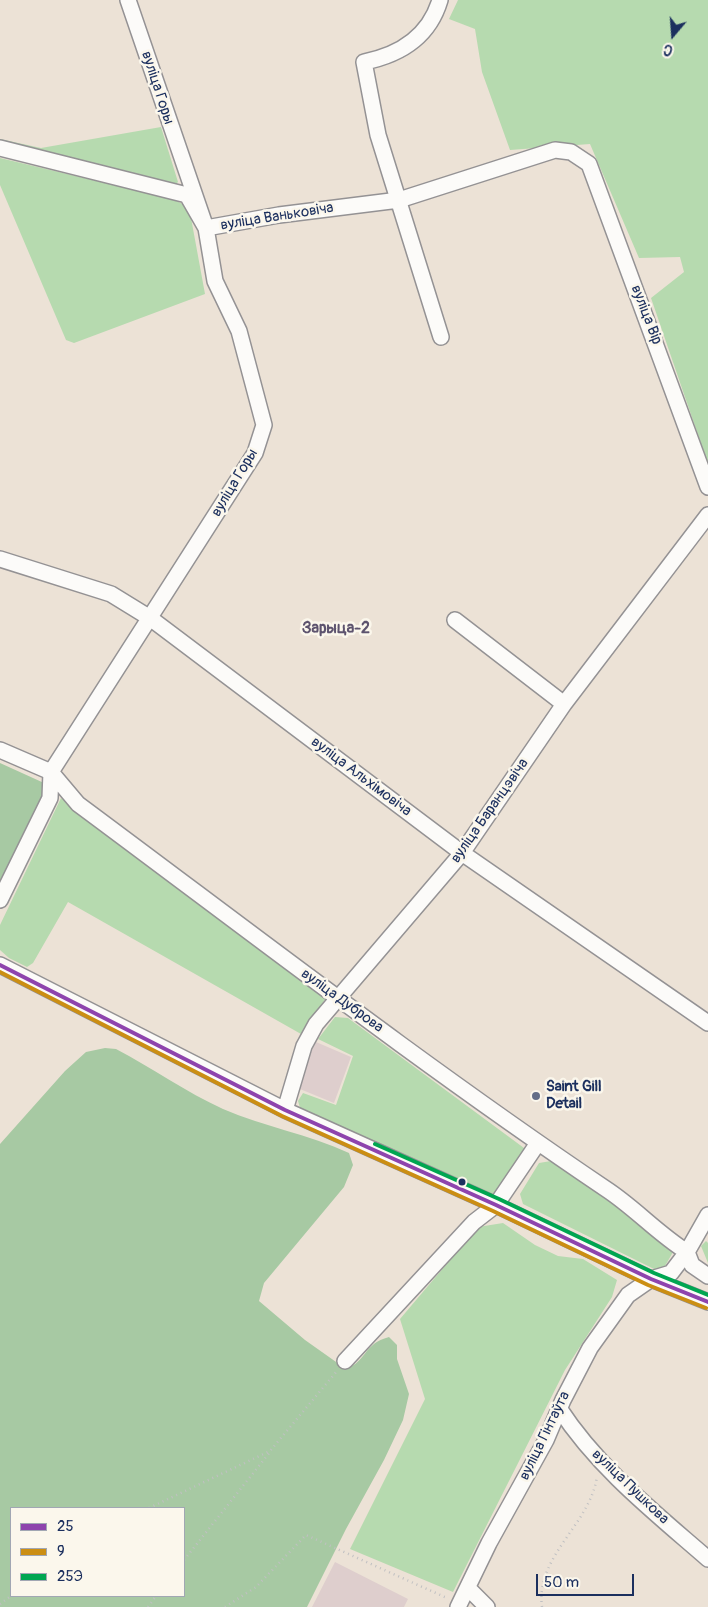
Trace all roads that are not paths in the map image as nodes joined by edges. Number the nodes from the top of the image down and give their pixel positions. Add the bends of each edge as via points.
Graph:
1 (128, 0) edge
2 (440, 0) edge
3 (0, 148) edge
4 (571, 152) joint
5 (399, 200) junction
6 (206, 228) junction
7 (441, 337) dead end
8 (708, 488) edge
9 (708, 515) edge
10 (0, 559) edge
11 (150, 618) junction
12 (455, 620) dead end
13 (564, 704) junction
14 (0, 750) edge
15 (51, 772) junction
16 (462, 853) junction
17 (0, 900) edge
18 (0, 965) edge
19 (336, 998) junction
20 (708, 1024) edge
21 (285, 1110) junction
22 (538, 1143) junction
23 (496, 1205) junction
24 (708, 1215) edge
25 (687, 1252) junction
26 (708, 1276) edge
27 (651, 1279) junction
28 (708, 1302) edge
29 (345, 1361) road end
30 (559, 1408) junction
31 (708, 1559) edge
32 (468, 1588) junction
33 (459, 1605) edge
34 (487, 1607) edge

1 - 6 street, вуліца Горы
2 - 5 street via 420,36 387,58 364,62 378,135
3 - 6 street, вуліца Ваньковіча via 187,195
4 - 5 street, вуліца Ваньковіча via 555,150
4 - 8 street, вуліца Вір via 589,164
5 - 6 street, вуліца Ваньковіча via 278,214
5 - 7 street
6 - 11 street, вуліца Горы via 215,281 239,331 264,425 255,453
9 - 13 street, вуліца Баранцэвіча
10 - 11 street, вуліца Альхімовіча via 111,594
11 - 15 street, вуліца Горы
11 - 16 street, вуліца Альхімовіча
12 - 13 street
13 - 16 street, вуліца Баранцэвіча
14 - 15 street, вуліца Дуброва
15 - 17 street via 50,798
15 - 19 street, вуліца Дуброва via 78,804
16 - 19 street, вуліца Баранцэвіча
16 - 20 street, вуліца Альхімовіча
18 - 21 street
19 - 21 street, вуліца Баранцэвіча via 304,1046
19 - 22 street, вуліца Дуброва
21 - 23 street
22 - 23 street
22 - 25 street, вуліца Дуброва via 612,1193 662,1237
23 - 27 street
23 - 29 street via 474,1222
24 - 25 street, вуліца Гінтаўта
25 - 26 street via 692,1265
25 - 27 street, вуліца Гінтаўта via 670,1273
27 - 28 street
27 - 30 street, вуліца Гінтаўта via 628,1295 590,1348
30 - 31 street, вуліца Пушкова via 574,1431 622,1483
30 - 32 street, вуліца Гінтаўта via 546,1440
32 - 33 street, вуліца Гінтаўта
32 - 34 street

